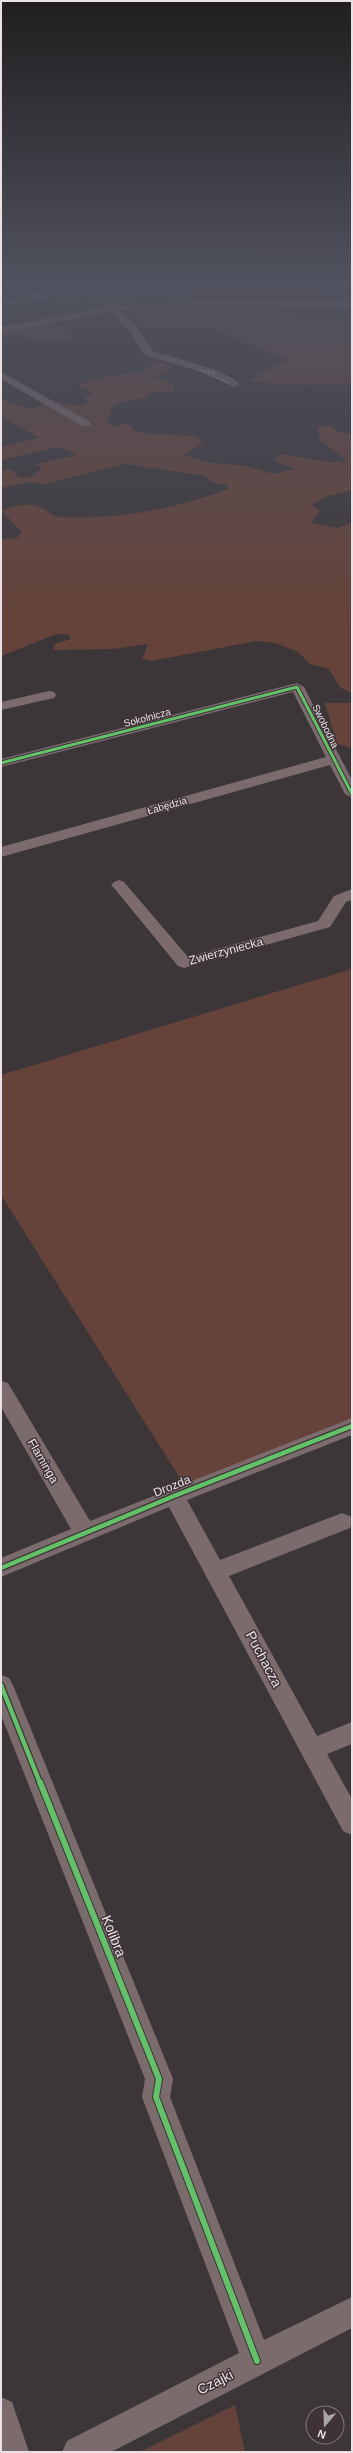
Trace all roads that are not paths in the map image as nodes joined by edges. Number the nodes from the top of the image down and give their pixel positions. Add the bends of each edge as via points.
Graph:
1 (38, 396) edge
2 (86, 424) dead end
3 (297, 687) joint
4 (49, 695) dead end
5 (1, 706) edge
6 (334, 759) junction
7 (1, 763) edge
8 (352, 794) edge
9 (1, 852) edge
10 (119, 885) dead end
11 (352, 894) edge
12 (1, 1389) edge
13 (352, 1426) edge
14 (174, 1496) junction
15 (342, 1522) dead end
16 (86, 1533) junction
17 (1, 1568) edge
18 (216, 1571) junction
19 (1, 1685) edge
20 (352, 1732) edge
21 (312, 1749) junction
22 (352, 1823) edge
23 (352, 2312) edge
24 (257, 2361) junction
25 (1, 2413) edge
26 (13, 2452) edge
27 (78, 2452) edge

1 - 2 street
3 - 6 street, Swobodna
3 - 7 street, Sokolnicza
4 - 5 street
6 - 8 street, Swobodna
6 - 9 street, Łabędzia
10 - 11 street, Zwierzyniecka via 184,963 324,924 340,899
12 - 16 street, Flaminga
13 - 14 street, Drozda
14 - 16 street, Drozda
14 - 18 street, Puchacza
15 - 18 street
16 - 17 street, Drozda
18 - 21 street, Puchacza
19 - 24 street, Kolibra via 159,2079 156,2097
20 - 21 street
21 - 22 street, Puchacza
23 - 24 street, Czajki
24 - 27 street, Czajki
25 - 26 street

